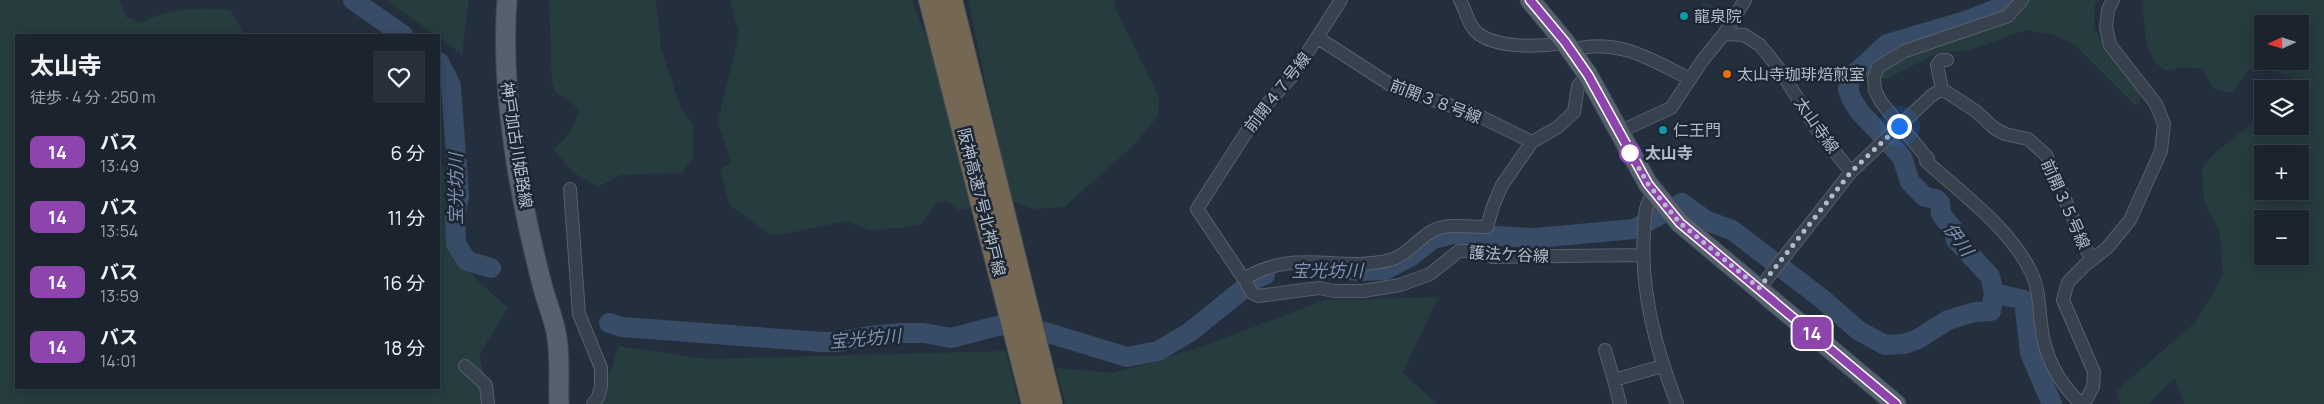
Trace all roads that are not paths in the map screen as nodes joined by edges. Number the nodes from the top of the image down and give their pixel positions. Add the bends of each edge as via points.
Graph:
1 (507, 0) edge
2 (930, 0) edge
3 (951, 0) edge
4 (1341, 0) edge
5 (1460, 0) edge
6 (1530, 0) edge
7 (1745, 0) edge
8 (2022, 0) edge
9 (2113, 0) edge
10 (1724, 34) junction
11 (1318, 38) junction
12 (1568, 46) junction
13 (1947, 60) dead end
14 (1588, 75) junction
15 (1690, 79) junction
16 (1942, 89) junction
17 (1900, 125) junction
18 (973, 127) junction
19 (1619, 132) junction
20 (1532, 142) junction
21 (1851, 172) junction
22 (570, 189) dead end
23 (1664, 203) junction
24 (1643, 255) junction
25 (2091, 260) junction
26 (1244, 280) dead end
27 (1762, 284) junction
28 (543, 288) junction
29 (1606, 350) dead end
30 (466, 366) dead end
31 (1662, 366) junction
32 (1614, 380) junction
33 (2088, 399) edge
34 (488, 404) edge
35 (549, 404) edge
36 (559, 404) edge
37 (592, 404) edge
38 (1033, 404) edge
39 (1051, 404) edge
40 (1620, 404) edge
41 (1677, 404) edge
42 (1896, 404) edge

1 - 28 main road, 神戸加古川姫路線 via 504,30 507,98
2 - 18 highway, 阪神高速7号北神戸線
3 - 18 highway, 阪神高速7号北神戸線
4 - 11 street, 前開４７号線
5 - 12 street via 1473,30 1481,36 1526,46
6 - 12 main road
7 - 10 street
8 - 17 street via 2008,16 1906,51 1878,67 1874,78 1875,90
9 - 25 street via 2106,27 2110,45 2156,104 2164,124 2161,151 2130,220 2107,248
10 - 15 street
10 - 21 street, 太山寺線 via 1744,35 1760,45 1780,70 1816,128
11 - 20 street, 前開３８号線 via 1394,87 1473,113
11 - 20 street, 前開４７号線 via 1293,75 1258,114 1197,209 1244,279 1255,272 1297,261 1367,264 1391,260 1434,229 1487,227 1502,185
12 - 14 main road
12 - 15 street via 1622,48
13 - 16 street via 1941,60 1937,65
14 - 19 main road
14 - 20 street via 1578,86 1574,112 1558,127
15 - 19 street via 1671,108
16 - 17 street
16 - 25 street, 前開３５号線 via 1994,128 2028,139 2046,155
17 - 21 street
17 - 33 street via 1928,159 1926,161 1993,222 2018,250 2032,273 2043,340 2050,361 2059,380
18 - 38 highway, 阪神高速7号北神戸線
18 - 39 highway, 阪神高速7号北神戸線
19 - 23 main road
21 - 27 street
22 - 37 street via 579,314 601,368 601,386
23 - 24 street via 1646,202
23 - 27 main road
24 - 26 street, 護法ケ谷線 via 1494,257 1475,251 1459,251 1430,274 1400,285 1363,291 1334,292 1319,288 1258,296 1252,293
24 - 31 street via 1644,286
25 - 33 street via 2068,282 2063,300 2094,372
27 - 42 main road
28 - 35 main road, 神戸加古川姫路線
28 - 36 main road, 神戸加古川姫路線 via 556,333
29 - 32 street
30 - 34 street via 486,385
31 - 32 street
31 - 41 street
32 - 40 street

